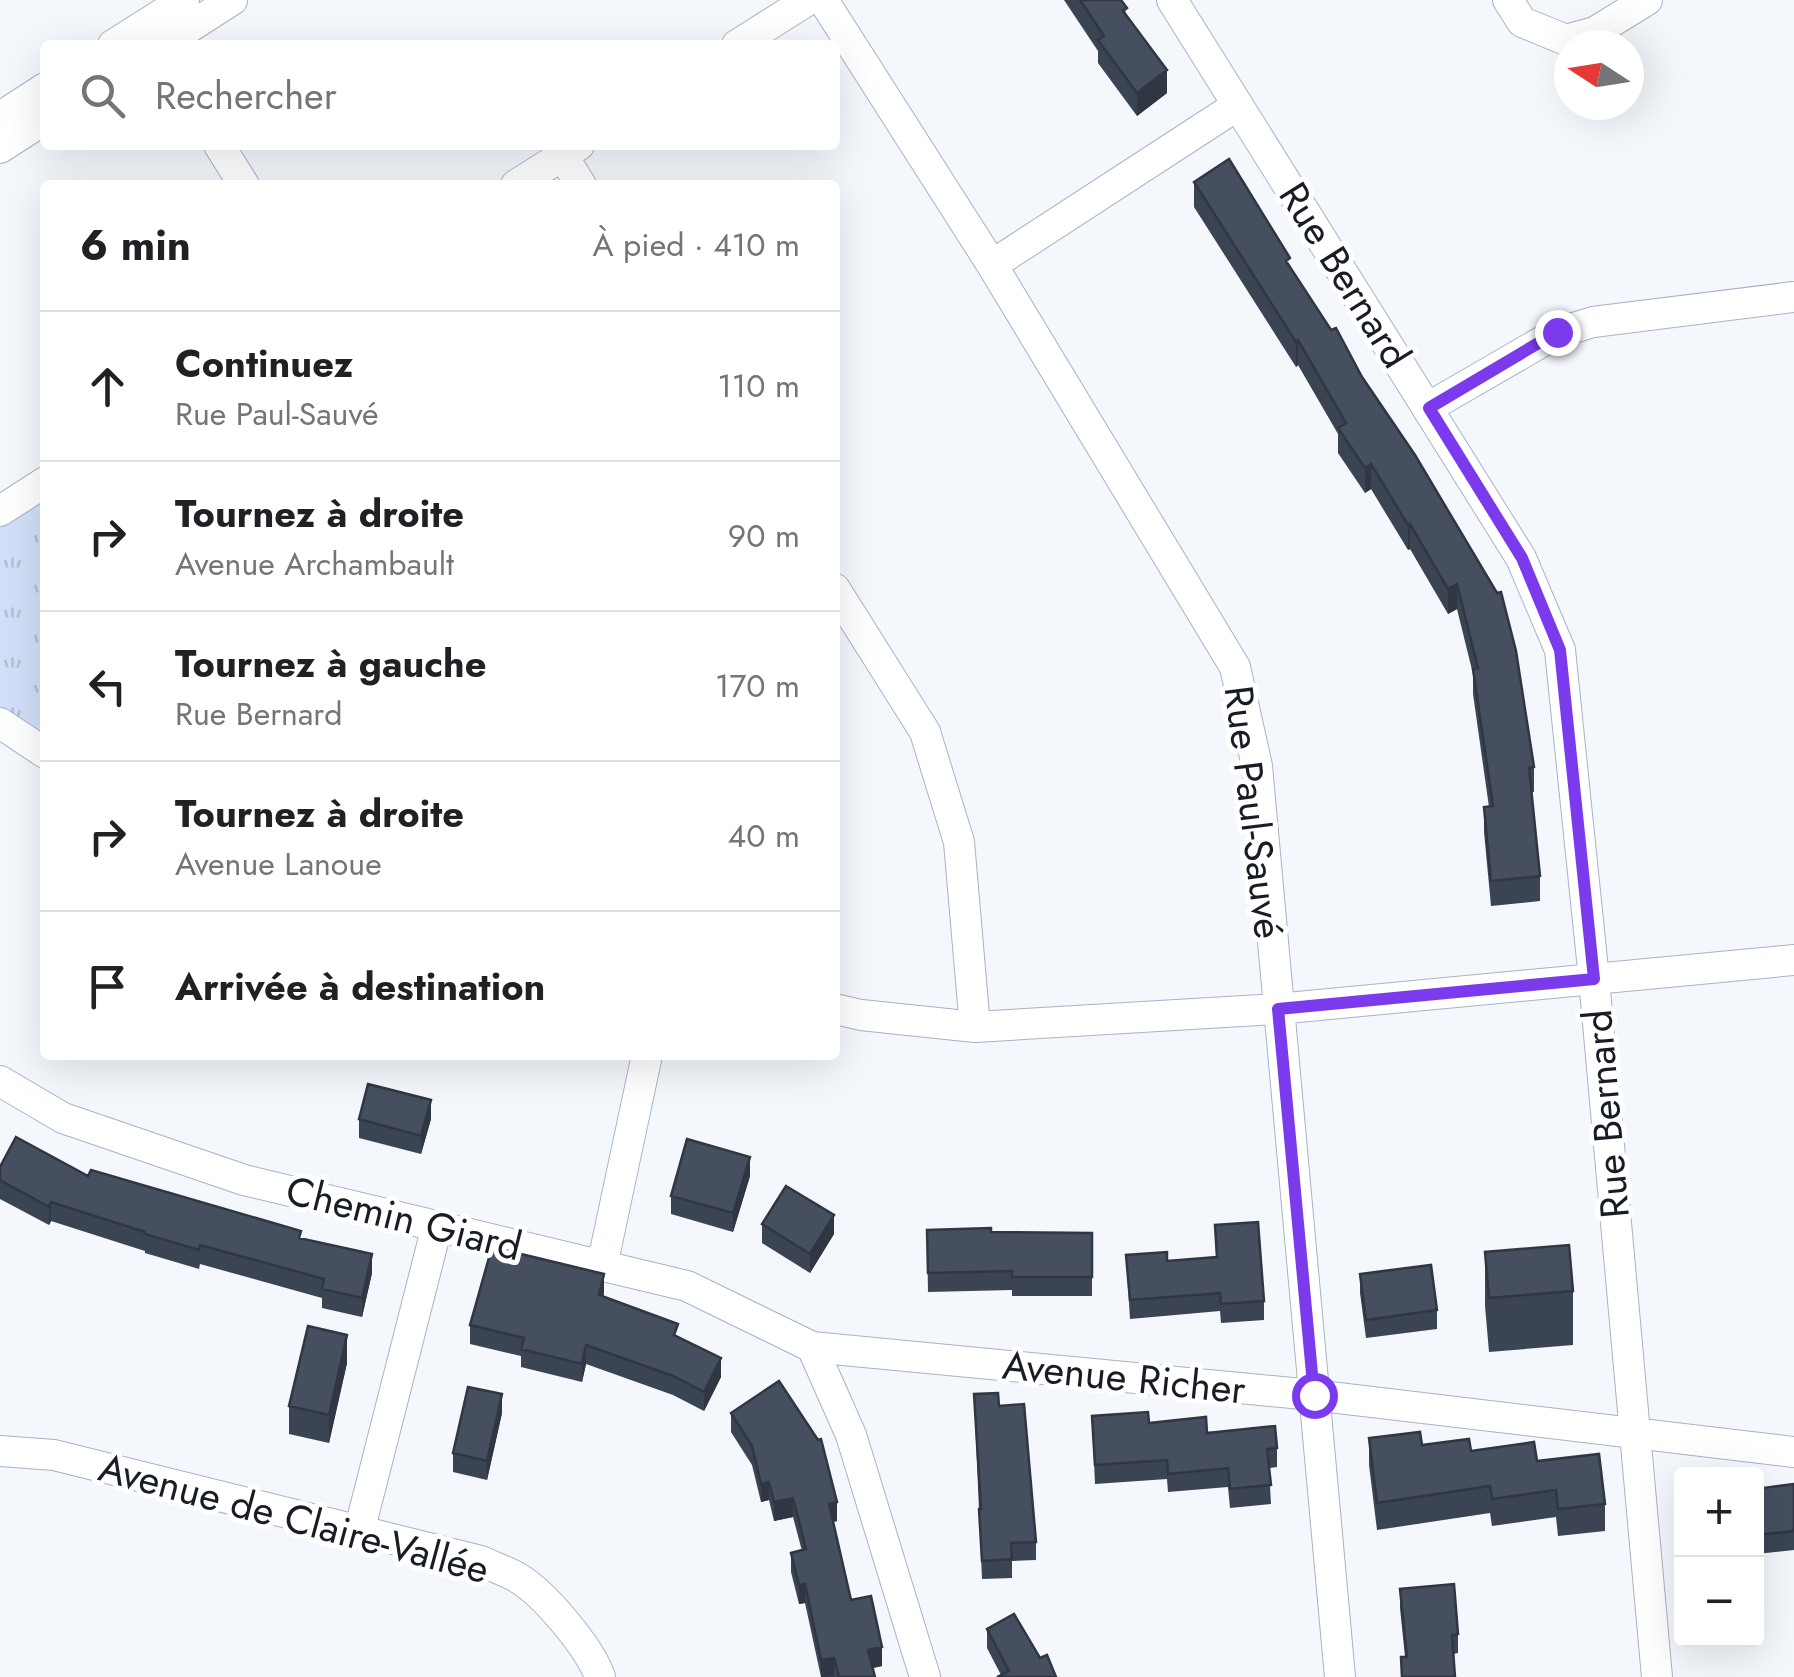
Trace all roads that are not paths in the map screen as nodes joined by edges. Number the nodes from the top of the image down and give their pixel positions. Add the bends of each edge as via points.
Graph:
1 (184, 0) edge
2 (232, 0) edge
3 (808, 0) edge
4 (824, 0) edge
5 (1172, 0) edge
6 (1508, 0) edge
7 (1647, 0) edge
8 (154, 38) edge
9 (745, 40) edge
10 (40, 91) edge
11 (1238, 105) junction
12 (0, 117) edge
13 (40, 122) edge
14 (0, 148) edge
15 (222, 150) edge
16 (571, 150) edge
17 (241, 180) edge
18 (524, 180) edge
19 (580, 180) edge
20 (992, 265) junction
21 (1794, 297) edge
22 (1429, 408) junction
23 (40, 485) edge
24 (0, 511) edge
25 (840, 597) edge
26 (0, 724) edge
27 (40, 750) edge
28 (1794, 960) edge
29 (1594, 979) junction
30 (840, 1009) edge
31 (1278, 1009) junction
32 (975, 1027) junction
33 (646, 1060) edge
34 (0, 1081) edge
35 (436, 1226) junction
36 (602, 1266) junction
37 (812, 1346) junction
38 (1314, 1395) junction
39 (1635, 1434) junction
40 (0, 1451) edge
41 (1794, 1452) edge
42 (360, 1532) junction
43 (600, 1677) edge
44 (925, 1677) edge
45 (1340, 1677) edge
46 (1656, 1677) edge

1 - 8 street
2 - 8 street
3 - 9 street
4 - 20 street, Rue Paul-Sauvé
5 - 11 street, Rue Bernard
6 - 7 street via 1522,22 1566,40 1595,32
10 - 12 street
11 - 20 street
11 - 22 street, Rue Bernard
13 - 14 street
15 - 17 street
16 - 18 street
16 - 19 street
20 - 31 street, Rue Paul-Sauvé via 1235,667 1256,766
21 - 22 street via 1557,332
22 - 29 street, Rue Bernard via 1522,558 1560,650
23 - 24 street
25 - 32 street via 925,732 959,842
26 - 27 street
28 - 29 street
29 - 31 street
29 - 39 street, Rue Bernard
30 - 32 street
31 - 32 street
31 - 38 street, Rue Paul-Sauvé
33 - 36 street
34 - 35 street, Chemin Giard via 63,1118 244,1180
35 - 36 street, Chemin Giard
35 - 42 street
36 - 37 street, Chemin Giard via 686,1286
37 - 38 street, Avenue Richer
37 - 44 street via 851,1435
38 - 39 street, Avenue Richer
38 - 45 street, Rue Paul-Sauvé
39 - 41 street, Avenue Richer
39 - 46 street, Rue Bernard
40 - 42 street, Avenue de Claire-Vallée via 54,1455
42 - 43 street, Avenue de Claire-Vallée via 481,1562 518,1578 550,1604

